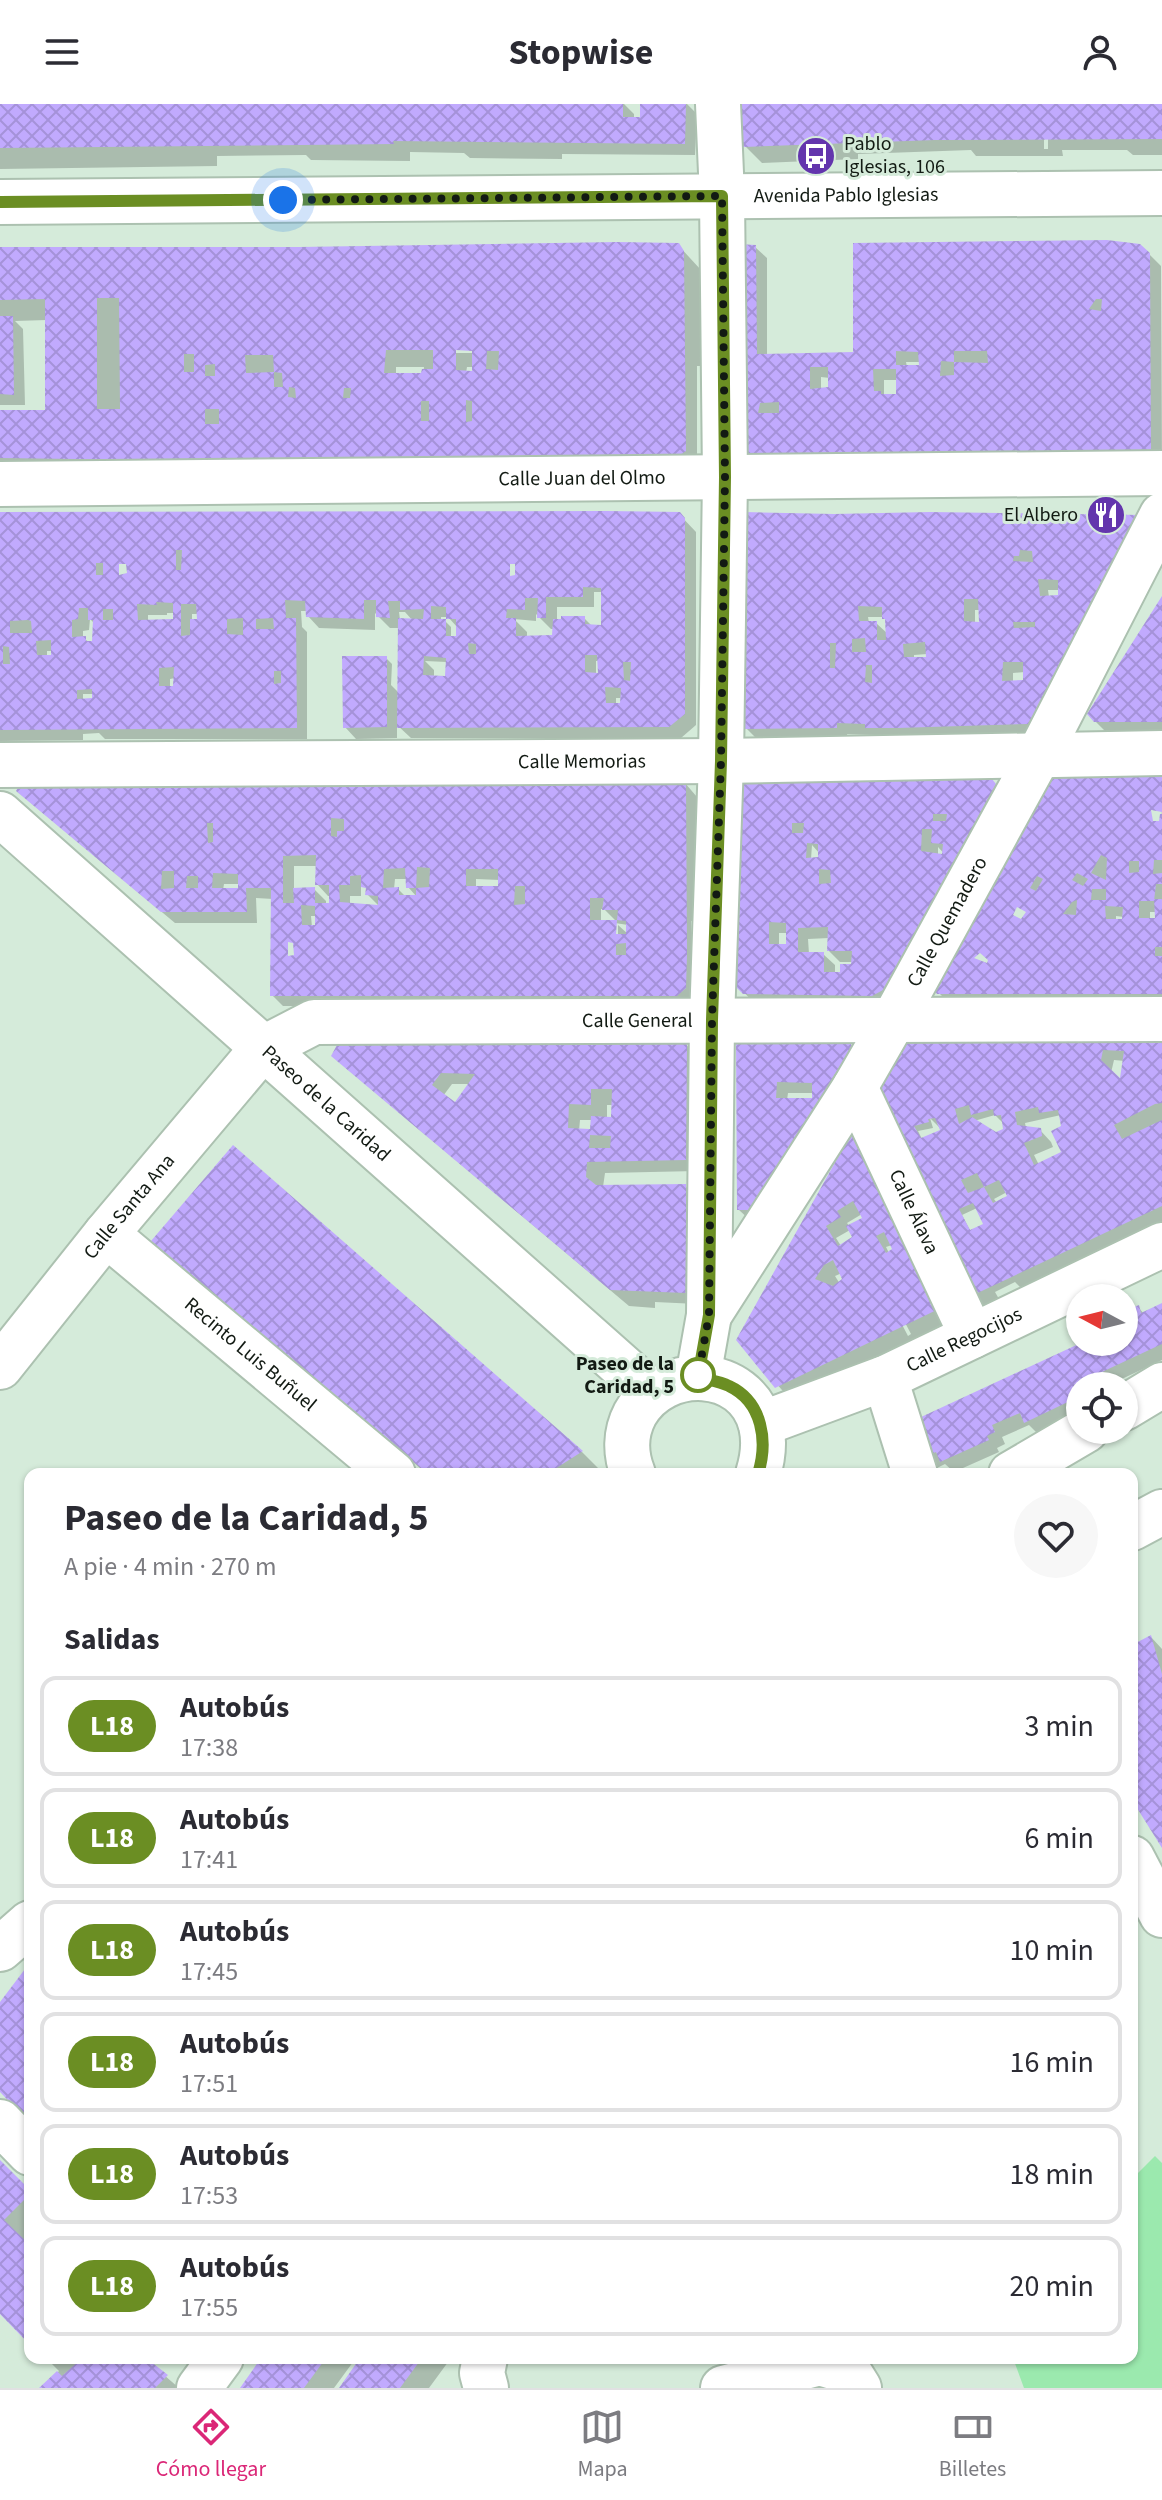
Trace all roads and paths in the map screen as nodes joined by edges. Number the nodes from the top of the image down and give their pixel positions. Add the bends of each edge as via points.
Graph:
1 (718, 104) edge
2 (1162, 193) edge
3 (722, 196) junction
4 (0, 202) edge
5 (1162, 473) edge
6 (725, 477) junction
7 (0, 484) edge
8 (1162, 515) edge
9 (1162, 753) edge
10 (1039, 755) junction
11 (721, 761) junction
12 (0, 765) edge
13 (0, 814) edge
14 (1162, 1019) edge
15 (712, 1020) junction
16 (893, 1021) junction
17 (262, 1049) junction
18 (855, 1087) junction
19 (106, 1234) junction
20 (1162, 1245) edge
21 (709, 1315) junction
22 (972, 1336) junction
23 (0, 1367) edge
24 (698, 1377) junction
25 (885, 1378) junction
26 (1162, 1385) edge
27 (652, 1393) junction
28 (1138, 1400) edge
29 (761, 1424) junction
30 (1066, 1442) edge
31 (386, 1468) edge
32 (625, 1468) edge
33 (760, 1468) edge
34 (913, 1468) edge
35 (1021, 1468) edge
36 (1162, 1512) edge
37 (1138, 1525) edge
38 (1138, 1869) edge
39 (1162, 1915) edge
40 (0, 2122) edge
41 (24, 2147) edge
42 (217, 2364) edge
43 (816, 2364) edge
44 (823, 2364) edge
45 (199, 2388) edge
46 (723, 2388) edge
47 (859, 2388) edge

1 - 3 street
2 - 3 street, Avenida Pablo Iglesias
3 - 4 street, Avenida Pablo Iglesias
3 - 6 street
5 - 6 street, Calle Juan del Olmo
6 - 7 street, Calle Juan del Olmo
6 - 11 street
8 - 10 street, Calle Quemadero
9 - 10 street, Calle Memorias
10 - 11 street, Calle Memorias
10 - 16 street, Calle Quemadero
11 - 12 street, Calle Memorias
11 - 15 street
13 - 17 street, Paseo de la Caridad
14 - 16 street, Calle General
15 - 16 street, Calle General
15 - 17 street, Calle General via 314,1022
15 - 21 street
16 - 18 street, Calle Quemadero
17 - 19 street, Calle Santa Ana
17 - 27 street, Paseo de la Caridad
18 - 21 street, Calle Quemadero
18 - 22 street, Calle Álava
19 - 23 street, Calle Santa Ana
19 - 31 street, Recinto Luis Buñuel
20 - 22 street, Calle Regocijos
21 - 24 street
22 - 25 street, Calle Regocijos
24 - 27 street via 672,1381
24 - 29 street via 738,1392
25 - 29 street, Calle Regocijos
25 - 34 street
26 - 28 street
27 - 32 street via 631,1422
29 - 33 street
30 - 35 street
36 - 37 street
38 - 39 street
40 - 41 street
42 - 45 street
43 - 46 street
44 - 47 street via 849,2372

